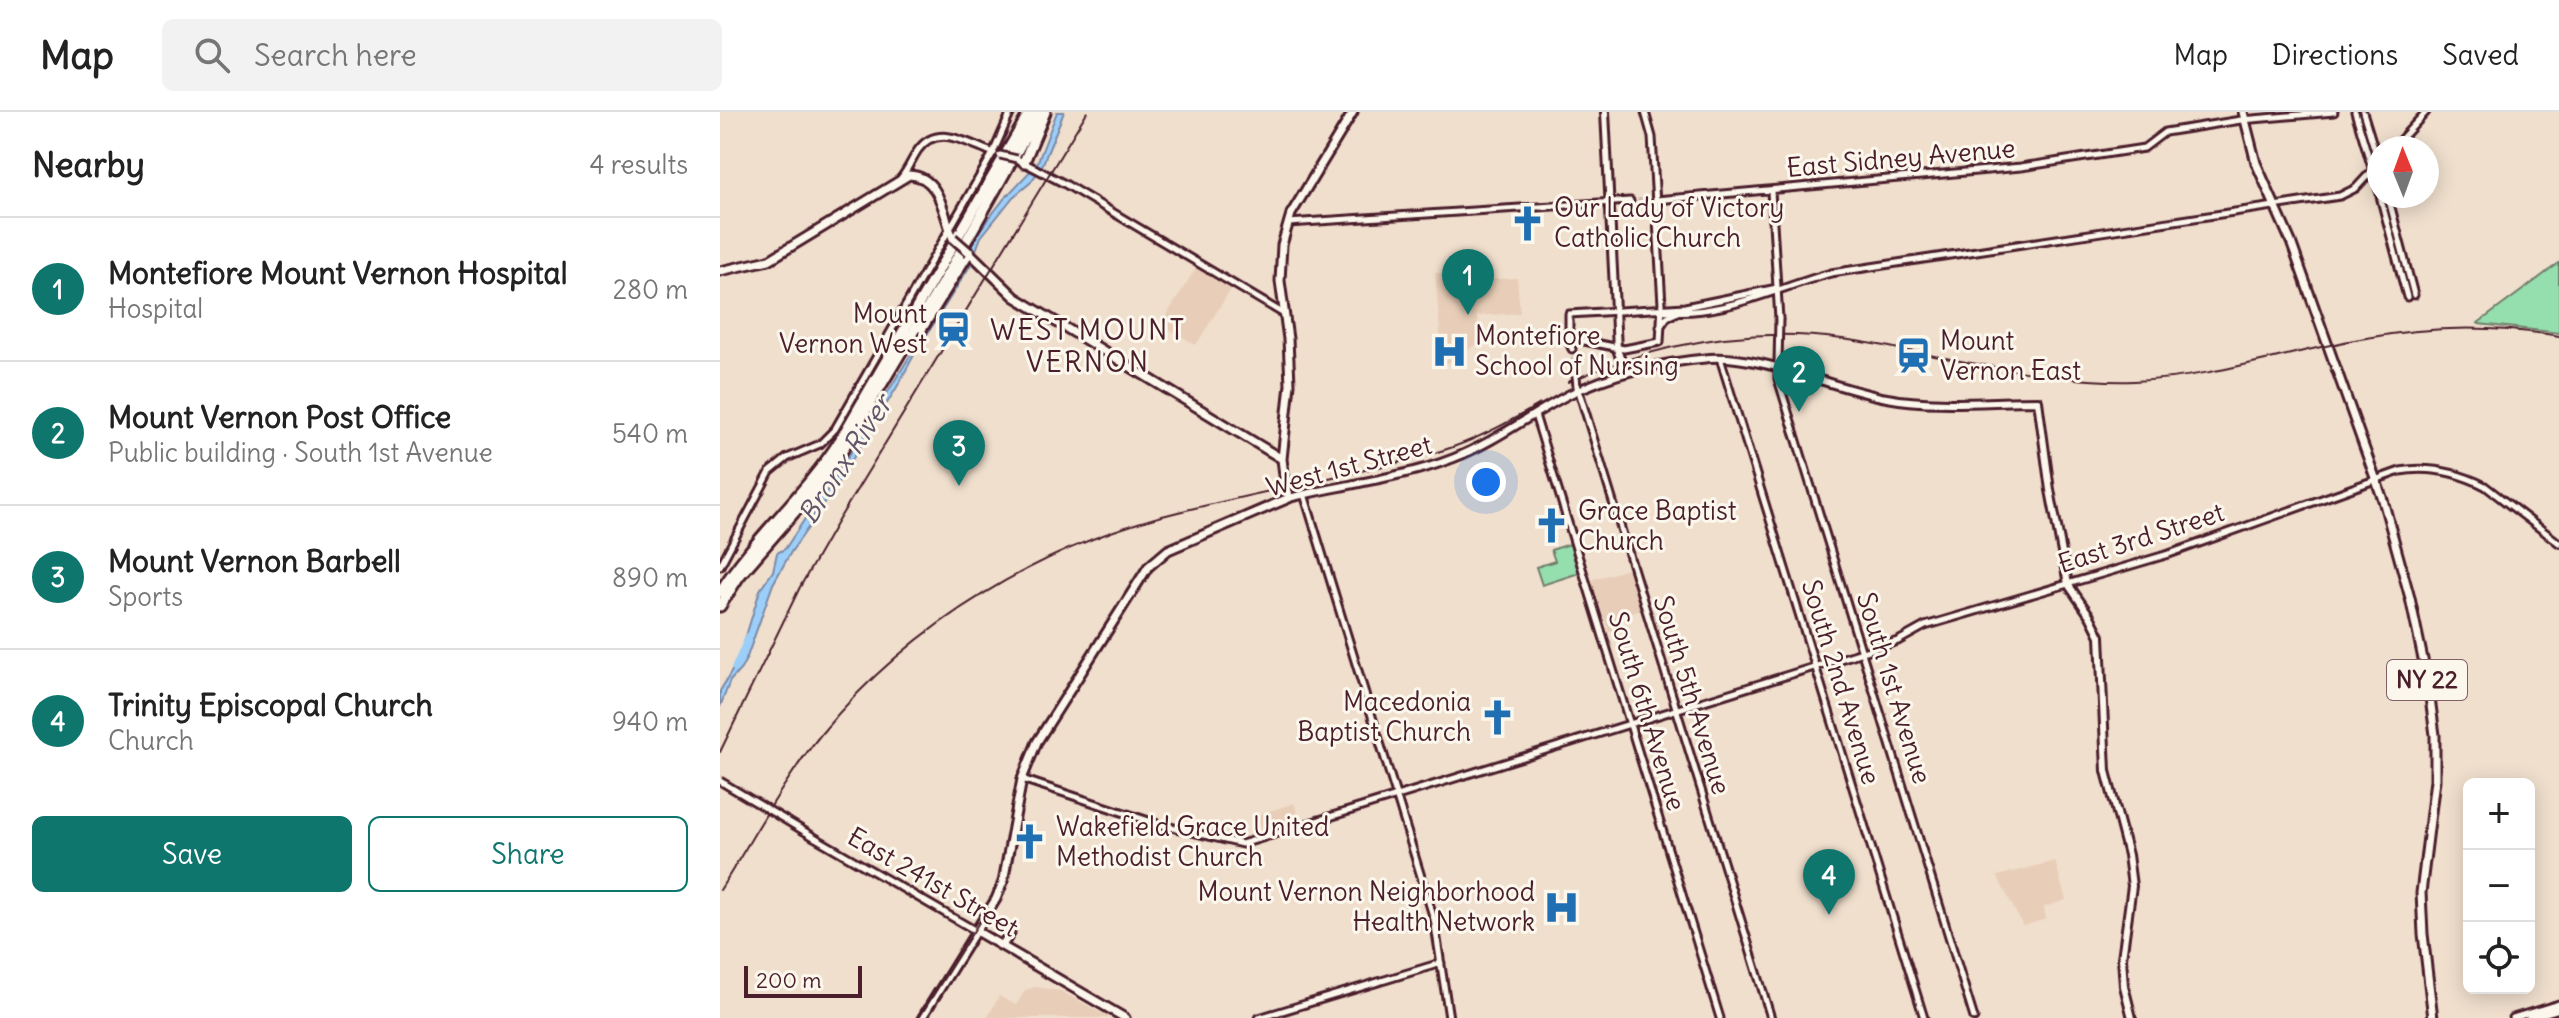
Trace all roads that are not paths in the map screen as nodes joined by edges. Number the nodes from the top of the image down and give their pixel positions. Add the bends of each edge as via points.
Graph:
1 (1011, 112) edge
2 (1030, 112) edge
3 (1039, 112) edge
4 (1045, 112) edge
5 (1353, 112) edge
6 (1605, 112) edge
7 (1645, 112) edge
8 (2334, 112) edge
9 (2355, 112) edge
10 (2363, 112) edge
11 (2426, 112) edge
12 (2419, 115) edge
13 (2244, 116) edge
14 (2369, 136) edge
15 (2402, 136) edge
16 (2367, 141) edge
17 (993, 153) junction
18 (1024, 162) junction
19 (2367, 176) edge
20 (900, 178) junction
21 (1771, 191) junction
22 (1656, 200) junction
23 (1630, 201) tunnel mouth
24 (1610, 202) junction
25 (2274, 206) junction
26 (2384, 208) edge
27 (2391, 208) edge
28 (1287, 223) junction
29 (949, 228) junction
30 (972, 255) junction
31 (720, 271) edge
32 (1778, 288) junction
33 (1762, 295) junction
34 (1779, 304) junction
35 (1660, 310) junction
36 (1615, 311) junction
37 (1677, 312) junction
38 (1285, 315) junction
39 (1660, 328) junction
40 (1569, 342) junction
41 (1572, 349) tunnel mouth
42 (1617, 349) junction
43 (1720, 358) junction
44 (1778, 366) junction
45 (1623, 367) junction
46 (1577, 382) junction
47 (873, 400) junction
48 (1535, 415) junction
49 (1282, 459) junction
50 (2375, 479) junction
51 (1304, 494) junction
52 (1288, 495) junction
53 (2559, 543) edge
54 (720, 566) edge
55 (2068, 584) junction
56 (720, 592) edge
57 (720, 606) edge
58 (1862, 652) junction
59 (1816, 666) junction
60 (1676, 709) junction
61 (1630, 724) junction
62 (1022, 779) junction
63 (720, 781) edge
64 (1398, 795) junction
65 (976, 931) junction
66 (1010, 933) dead end
67 (1002, 946) junction
68 (1442, 962) junction
69 (2559, 1006) edge
70 (1263, 1017) edge
71 (922, 1018) edge
72 (1125, 1018) edge
73 (1449, 1018) edge
74 (1720, 1018) edge
75 (1771, 1018) edge
76 (1924, 1018) edge
77 (1974, 1018) edge
78 (2132, 1018) edge
79 (2433, 1018) edge
80 (2513, 1018) edge
81 (2529, 1018) edge

1 - 17 street
2 - 56 highway via 839,442
3 - 47 highway
4 - 18 highway
5 - 28 main road
6 - 24 main road
7 - 22 street
8 - 13 street, East Sidney Avenue
9 - 16 street
10 - 14 street
11 - 12 street
12 - 15 street
13 - 21 street, East Sidney Avenue via 2165,132 2144,148 2025,167
13 - 25 main road, NY 22
17 - 18 street, bridge
17 - 20 street via 936,135 923,144
17 - 29 street
18 - 38 street
19 - 25 street via 2346,194
20 - 29 main road via 916,175 934,187
20 - 31 main road via 769,260
21 - 22 street, East Sidney Avenue
21 - 32 street, South 1st Avenue
22 - 35 street
23 - 24 street
24 - 28 street
24 - 36 main road
25 - 32 street via 1831,273
25 - 50 main road, NY 22
26 - 27 street via 2410,296
28 - 38 main road via 1279,266
29 - 30 main road, bridge
29 - 54 street via 835,429 820,444 770,472
30 - 47 highway
30 - 49 main road via 1015,297
32 - 33 street
32 - 34 street, South 1st Avenue
32 - 35 street
33 - 34 street
33 - 37 street
34 - 44 street, South 1st Avenue, bridge
35 - 36 street
35 - 37 street
35 - 39 street
36 - 40 street via 1569,314
36 - 42 main road
37 - 39 street
38 - 49 main road via 1290,384
39 - 42 street via 1660,342
40 - 41 street
40 - 42 street
42 - 45 main road
43 - 44 main road, West 1st Street
43 - 45 main road, West 1st Street
43 - 59 street, South 2nd Avenue
44 - 55 main road, West 1st Street via 1904,401 2038,401
44 - 58 street, South 1st Avenue
45 - 46 main road, West 1st Street
46 - 48 main road, West 1st Street
46 - 60 street, South 5th Avenue
47 - 57 highway via 827,473
48 - 51 main road, West 1st Street via 1452,459
48 - 61 street, South 6th Avenue
49 - 52 main road, bridge
50 - 53 street, East 3rd Street via 2412,470 2458,474 2485,486
50 - 55 street, East 3rd Street via 2169,554
50 - 79 main road, NY 22 via 2404,570 2434,725 2436,770 2421,904
51 - 52 main road, West 1st Street
51 - 64 street
52 - 62 main road, West 1st Street via 1155,560 1034,747
55 - 58 street, East 3rd Street via 1925,626
55 - 78 main road via 2100,636 2106,767 2132,886 2122,958
58 - 59 street, East 3rd Street
58 - 77 street, South 1st Avenue
59 - 60 street, East 3rd Street
59 - 76 street, South 2nd Avenue
60 - 61 street, East 3rd Street
60 - 75 street, South 5th Avenue
61 - 64 street, East 3rd Street
61 - 74 street, South 6th Avenue
62 - 64 street, East 3rd Street via 1158,824 1242,844
62 - 65 main road, West 1st Street via 1003,882
63 - 65 street, East 241st Street, bridge
64 - 68 street
65 - 67 main road, East 241st Street
65 - 71 main road
66 - 67 main road
67 - 72 main road, East 241st Street
68 - 70 street
68 - 73 street
69 - 80 street
69 - 81 street

